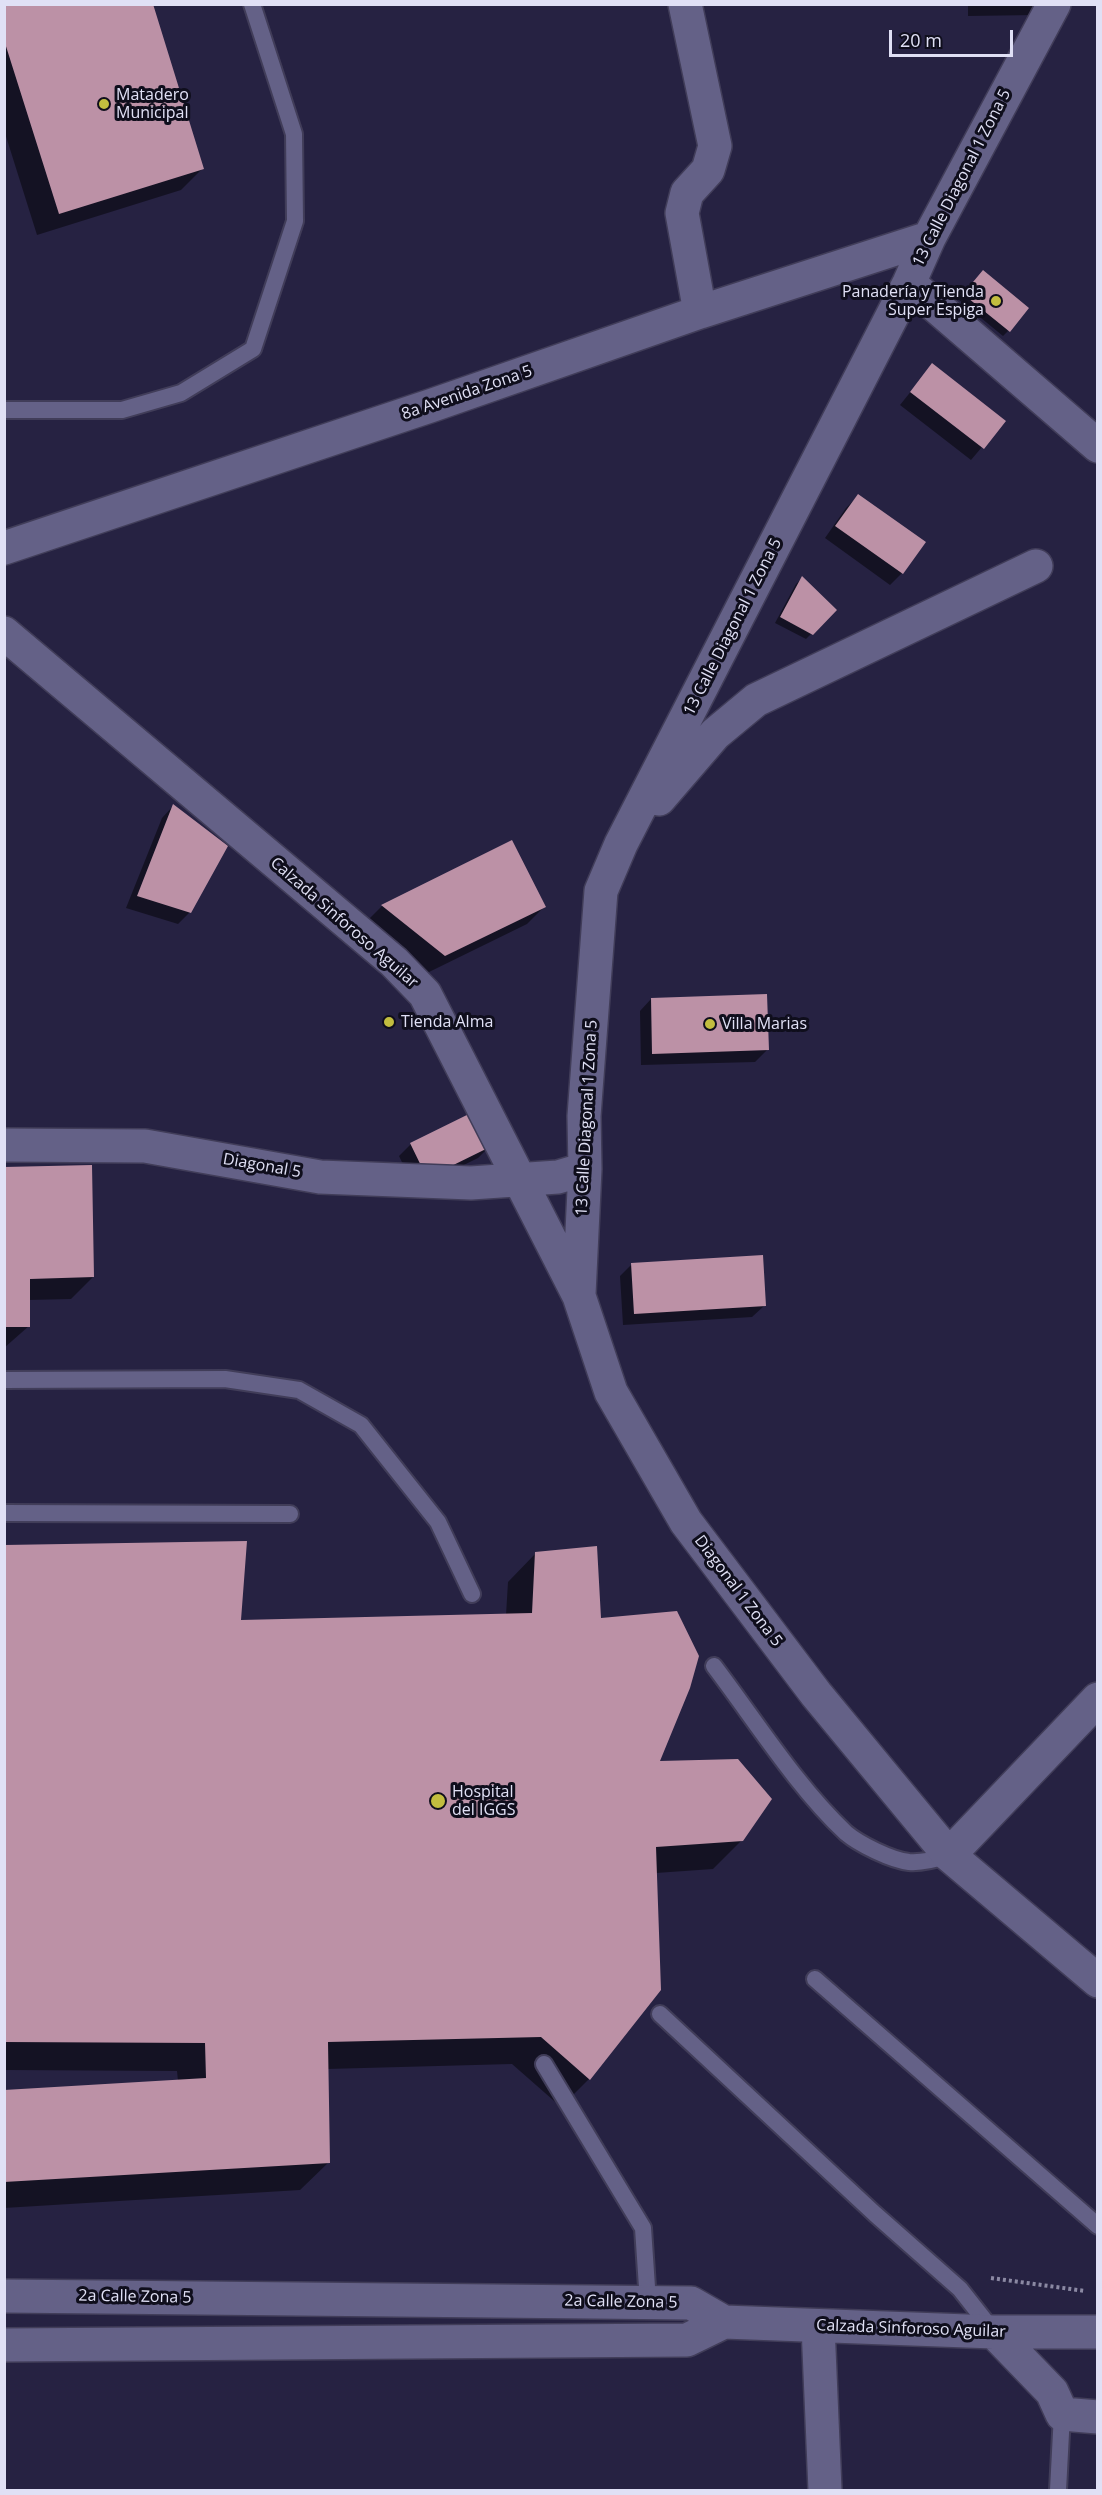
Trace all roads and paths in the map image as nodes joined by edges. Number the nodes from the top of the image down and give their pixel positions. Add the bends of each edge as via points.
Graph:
1 (252, 4) edge
2 (685, 4) edge
3 (1054, 4) edge
4 (929, 238) junction
5 (909, 283) junction
6 (700, 312) junction
7 (4, 410) edge
8 (1098, 447) edge
9 (4, 548) edge
10 (1036, 566) dead end
11 (4, 633) edge
12 (621, 844) junction
13 (4, 1145) edge
14 (585, 1169) junction
15 (520, 1180) junction
16 (579, 1296) junction
17 (4, 1380) edge
18 (4, 1513) edge
19 (290, 1514) dead end
20 (472, 1593) dead end
21 (714, 1666) dead end
22 (1098, 1699) edge
23 (950, 1855) junction
24 (816, 1979) dead end
25 (1098, 1981) edge
26 (660, 2014) dead end
27 (544, 2064) dead end
28 (1098, 2226) edge
29 (960, 2289) junction
30 (1086, 2291) dead end
31 (4, 2296) edge
32 (648, 2302) junction
33 (724, 2322) junction
34 (818, 2326) junction
35 (994, 2332) junction
36 (1098, 2332) edge
37 (4, 2345) edge
38 (1062, 2414) junction
39 (1098, 2417) edge
40 (825, 2490) edge
41 (1058, 2490) edge

1 - 7 lane via 294,134 295,221 253,349 181,393 122,410
2 - 6 street via 715,146 708,170 687,192 682,213
3 - 4 street, 13 Calle Diagonal 1 Zona 5
4 - 5 street, 13 Calle Diagonal 1 Zona 5
4 - 6 street, 8a Avenida Zona 5
5 - 8 street
5 - 12 street, 13 Calle Diagonal 1 Zona 5
6 - 9 street, 8a Avenida Zona 5
10 - 12 street via 756,700 715,734
11 - 15 street, Calzada Sinforoso Aguilar via 394,962 425,994
12 - 14 street, 13 Calle Diagonal 1 Zona 5 via 601,891 584,1116
13 - 15 street, Diagonal 5 via 145,1146 320,1176 471,1183
14 - 15 street, Diagonal 5 via 558,1177
14 - 16 street, 13 Calle Diagonal 1 Zona 5
15 - 16 street, Calzada Sinforoso Aguilar
16 - 23 street, Diagonal 1 Zona 5 via 610,1392 686,1522 816,1694
17 - 20 lane via 225,1379 299,1390 361,1425 438,1522
18 - 19 lane
21 - 23 lane via 806,1789 847,1834 875,1851 908,1862
22 - 23 street
23 - 25 street, Diagonal 1 Zona 5
24 - 28 lane
26 - 29 lane
27 - 32 lane via 643,2228
29 - 30 path via 982,2277
29 - 35 lane
31 - 32 street, 2a Calle Zona 5
32 - 33 street, 2a Calle Zona 5 via 691,2303
33 - 34 street, Calzada Sinforoso Aguilar
33 - 37 street via 687,2340
34 - 35 street, Calzada Sinforoso Aguilar
34 - 40 street
35 - 36 street, Calzada Sinforoso Aguilar
35 - 38 street via 1052,2392
38 - 39 street
38 - 41 lane

